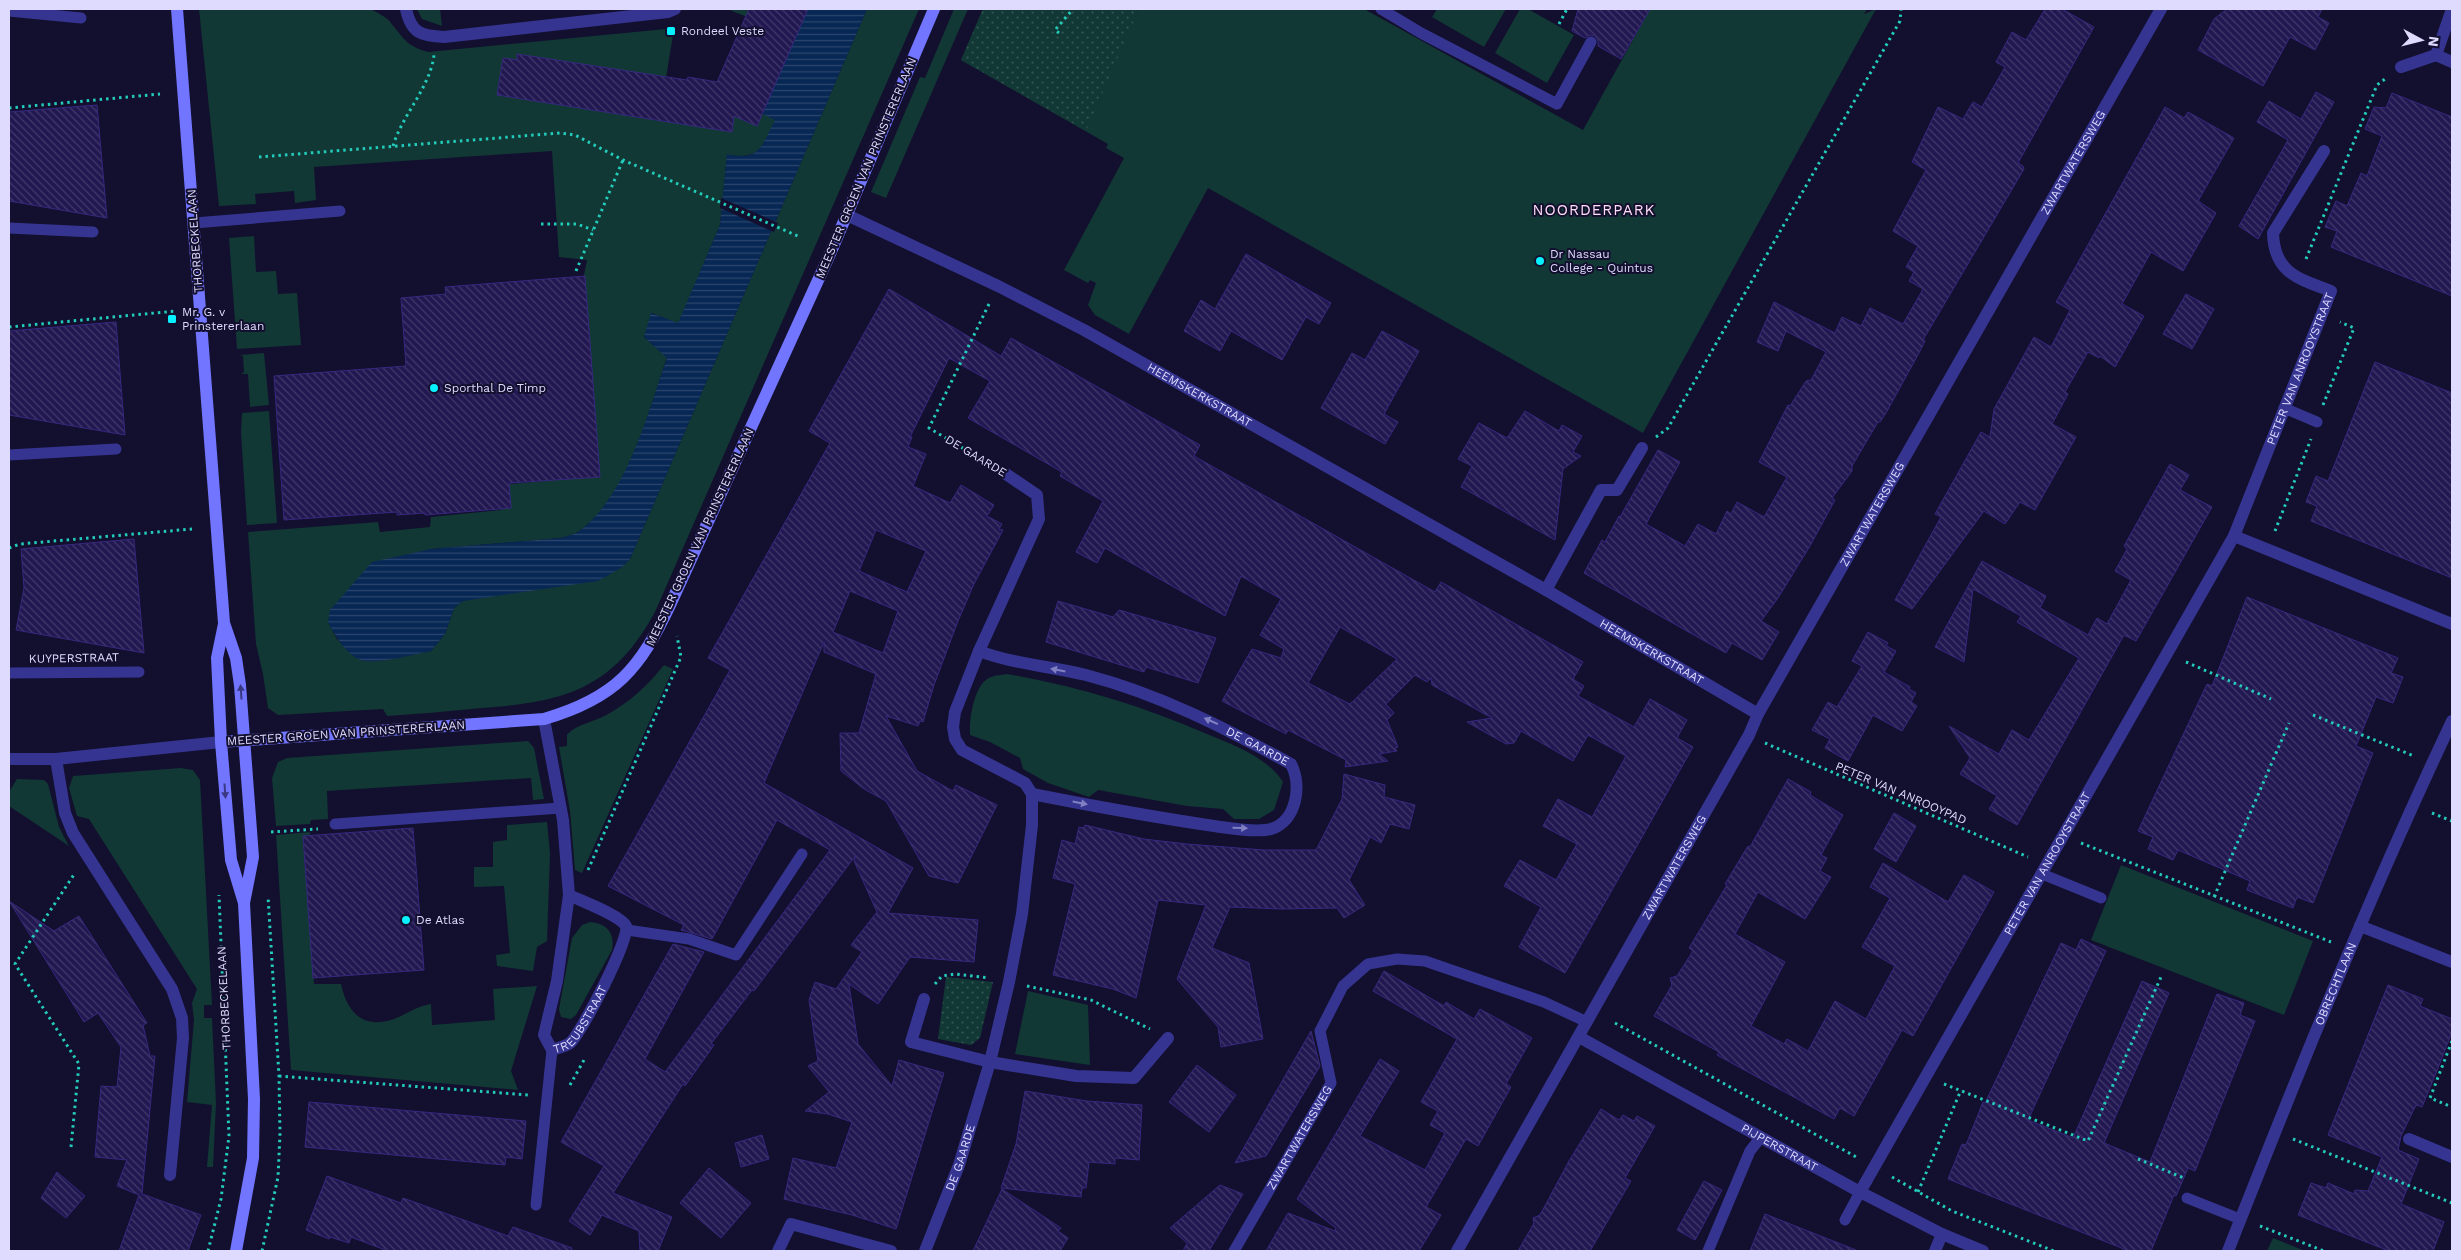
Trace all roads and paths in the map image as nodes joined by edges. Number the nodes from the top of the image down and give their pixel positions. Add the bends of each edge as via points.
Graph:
1 (177, 9) edge
2 (406, 9) edge
3 (675, 9) edge
4 (934, 9) edge
5 (1074, 9) edge
6 (1381, 9) edge
7 (1568, 9) edge
8 (1901, 9) edge
9 (2160, 9) edge
10 (2452, 9) edge
11 (9, 11) edge
12 (81, 18) dead end
13 (1559, 24) dead end
14 (1059, 33) dead end
15 (434, 37) junction
16 (1591, 42) dead end
17 (2436, 55) junction
18 (2452, 62) edge
19 (2401, 67) joint
20 (160, 94) dead end
21 (9, 108) edge
22 (394, 146) junction
23 (2324, 151) dead end
24 (259, 157) dead end
25 (623, 160) junction
26 (340, 211) dead end
27 (847, 215) junction
28 (194, 223) junction
29 (541, 224) dead end
30 (9, 228) edge
31 (594, 230) junction
32 (93, 232) dead end
33 (800, 238) dead end
34 (576, 271) dead end
35 (2298, 278) junction
36 (998, 286) junction
37 (176, 311) dead end
38 (9, 327) edge
39 (2284, 408) junction
40 (2317, 422) dead end
41 (1642, 448) joint
42 (116, 449) dead end
43 (9, 454) edge
44 (1006, 474) joint
45 (192, 529) dead end
46 (2234, 536) junction
47 (9, 548) edge
48 (1546, 590) junction
49 (671, 603) junction
50 (224, 623) junction
51 (2452, 624) edge
52 (979, 651) junction
53 (2167, 654) junction
54 (139, 672) dead end
55 (9, 673) edge
56 (2271, 699) dead end
57 (1758, 714) junction
58 (2313, 715) dead end
59 (544, 719) junction
60 (2452, 721) edge
61 (2289, 723) dead end
62 (1749, 735) junction
63 (244, 740) junction
64 (221, 742) junction
65 (9, 759) edge
66 (56, 759) junction
67 (2432, 763) junction
68 (1032, 794) junction
69 (561, 808) junction
70 (335, 824) joint
71 (271, 832) dead end
72 (2064, 836) junction
73 (802, 854) dead end
74 (89, 858) junction
75 (2044, 870) junction
76 (218, 888) dead end
77 (569, 895) junction
78 (2214, 897) junction
79 (2101, 898) dead end
80 (244, 903) junction
81 (2360, 926) junction
82 (627, 930) junction
83 (2351, 949) junction
84 (2452, 962) edge
85 (2161, 977) dead end
86 (1010, 982) junction
87 (924, 999) joint
88 (1587, 1022) junction
89 (1615, 1023) dead end
90 (1578, 1037) junction
91 (1168, 1038) joint
92 (2452, 1041) edge
93 (552, 1050) junction
94 (585, 1058) dead end
95 (990, 1062) junction
96 (279, 1076) dead end
97 (1926, 1078) junction
98 (1961, 1090) junction
99 (548, 1097) junction
100 (2452, 1106) edge
101 (2274, 1132) junction
102 (1760, 1137) junction
103 (2409, 1139) dead end
104 (71, 1147) dead end
105 (2452, 1156) edge
106 (2138, 1159) dead end
107 (1874, 1167) junction
108 (170, 1175) dead end
109 (2189, 1180) dead end
110 (1860, 1192) junction
111 (1918, 1192) junction
112 (2188, 1198) dead end
113 (2452, 1202) edge
114 (536, 1205) dead end
115 (2240, 1219) junction
116 (1845, 1220) dead end
117 (1942, 1234) junction
118 (208, 1251) edge
119 (236, 1251) edge
120 (778, 1251) edge
121 (891, 1251) edge
122 (925, 1251) edge
123 (1234, 1251) edge
124 (1457, 1251) edge
125 (1708, 1251) edge
126 (1935, 1251) edge
127 (1983, 1251) edge
128 (2054, 1251) edge
129 (2228, 1251) edge
130 (2324, 1251) edge

1 - 28 street, THORBECKELAAN
2 - 15 street via 409,22 416,31
3 - 15 street
4 - 27 street, MEESTER GROEN VAN PRINSTERERLAAN
5 - 14 path via 1055,30
6 - 16 lane via 1557,104
7 - 13 path
8 - 41 path via 1900,21 1668,428
9 - 57 street, ZWARTWATERSWEG
10 - 17 street
11 - 12 lane
15 - 22 path via 434,58
17 - 18 street
17 - 19 street
19 - 35 path via 2377,85
20 - 21 path
22 - 24 path
22 - 25 path via 560,134 575,135
23 - 35 street, PETER VAN ANROOYSTRAAT via 2273,233 2273,247 2280,262
25 - 31 path
25 - 33 path
26 - 28 lane
27 - 36 street, HEEMSKERKSTRAAT
27 - 49 street, MEESTER GROEN VAN PRINSTERERLAAN
28 - 50 street, THORBECKELAAN
29 - 31 path via 577,224
30 - 32 lane
31 - 34 path
35 - 39 street, PETER VAN ANROOYSTRAAT via 2331,291
36 - 44 path, DE GAARDE via 929,428
36 - 48 street, HEEMSKERKSTRAAT via 1084,330
37 - 38 path
39 - 40 lane
39 - 46 street, PETER VAN ANROOYSTRAAT
41 - 48 street via 1617,490 1601,490
42 - 43 lane
44 - 52 street, DE GAARDE via 1037,495 1039,519
45 - 47 path via 20,544
46 - 51 street
46 - 53 street, PETER VAN ANROOYSTRAAT
48 - 57 street, HEEMSKERKSTRAAT
49 - 59 street, MEESTER GROEN VAN PRINSTERERLAAN via 643,656 618,683 584,705
49 - 77 path via 681,657 586,875
63 -> 50 street, THORBECKELAAN via 236,658
50 - 64 street, THORBECKELAAN via 217,658
52 - 68 street, DE GAARDE via 955,712 955,739 962,750 1025,783
68 -> 52 street, DE GAARDE via 1162,819 1270,829 1285,821 1297,790 1296,773 1291,764 1171,703 1087,675
53 - 56 path
53 - 72 street, PETER VAN ANROOYSTRAAT
54 - 55 lane, KUYPERSTRAAT
57 - 62 street, ZWARTWATERSWEG
58 - 67 path
59 - 63 street, MEESTER GROEN VAN PRINSTERERLAAN
59 - 69 street, TREUBSTRAAT
60 - 67 street, OBRECHTLAAN
61 - 78 path
62 - 75 path, PETER VAN ANROOYPAD
62 - 88 street, ZWARTWATERSWEG
63 - 64 street, MEESTER GROEN VAN PRINSTERERLAAN
63 - 80 street, THORBECKELAAN via 253,857
64 - 66 street, MEESTER GROEN VAN PRINSTERERLAAN
64 -> 80 street, THORBECKELAAN via 231,860
65 - 66 street, MEESTER GROEN VAN PRINSTERERLAAN
66 - 74 street via 64,813
67 - 81 street, OBRECHTLAAN
68 - 86 street, DE GAARDE via 1032,825 1022,914
69 - 70 lane
69 - 77 street, TREUBSTRAAT
70 - 71 path via 326,828
72 - 75 street, PETER VAN ANROOYSTRAAT
72 - 78 path
73 - 82 lane via 736,955 689,939
74 - 104 path via 80,865 15,964 79,1064
74 - 108 street via 172,989 182,1018 183,1038
75 - 79 lane
75 - 97 street, PETER VAN ANROOYSTRAAT
76 - 118 path, THORBECKELAAN via 229,1136 222,1199
77 - 82 street via 616,918 625,924
77 - 93 street, TREUBSTRAAT via 557,981 544,1034
78 - 83 path
80 - 119 street, THORBECKELAAN via 254,1129 252,1167
81 - 83 street, OBRECHTLAAN
81 - 84 street
82 - 93 street, TREUBSTRAAT via 622,950 582,1024 569,1043
83 - 101 street, OBRECHTLAAN
85 - 98 path via 2088,1141
86 - 87 path via 955,974 942,976
86 - 91 path via 1091,1000
86 - 95 street, DE GAARDE
87 - 95 street via 911,1042
88 - 90 street, ZWARTWATERSWEG
88 - 123 lane, ZWARTWATERSWEG via 1544,1002 1425,961 1397,959 1368,964 1343,986 1320,1031 1331,1083
89 - 107 path
90 - 102 street, PIJPERSTRAAT
90 - 124 street, ZWARTWATERSWEG
91 - 95 street via 1134,1078 1076,1076
92 - 100 path via 2430,1098
93 - 99 lane
94 - 99 path via 566,1092
95 - 122 street, DE GAARDE via 960,1165
96 - 99 path
97 - 98 path
97 - 107 street, PETER VAN ANROOYSTRAAT
98 - 111 path
99 - 114 lane
101 - 113 path
101 - 115 street, OBRECHTLAAN
102 - 110 street, PIJPERSTRAAT
102 - 125 lane via 1750,1151
103 - 105 street
106 - 109 path
107 - 110 street, PETER VAN ANROOYSTRAAT
107 - 111 path
110 - 116 lane
110 - 117 street, PIJPERSTRAAT
111 - 128 path via 1952,1211
112 - 115 lane
115 - 129 street, OBRECHTLAAN
115 - 130 path
117 - 126 street
117 - 127 street, PIJPERSTRAAT
120 - 121 street via 791,1224

